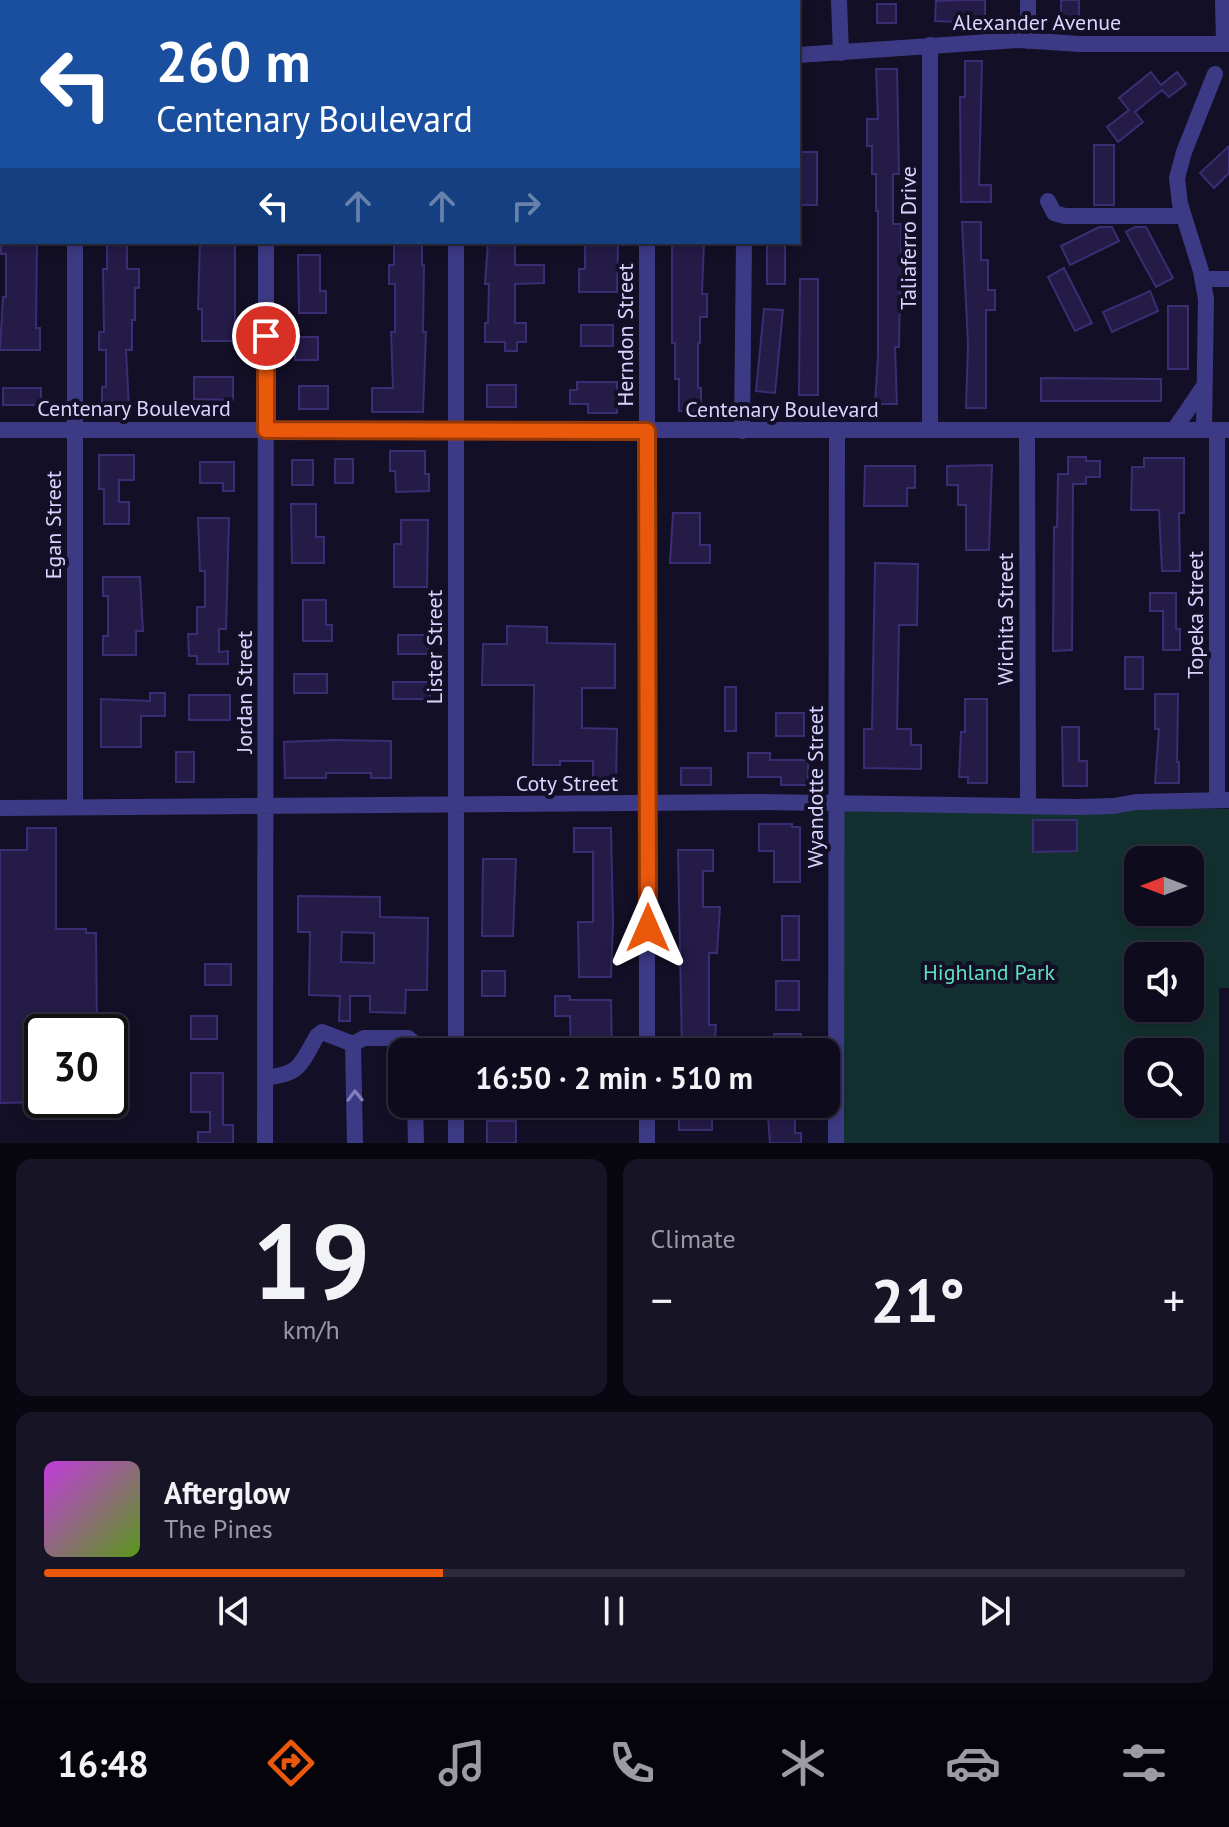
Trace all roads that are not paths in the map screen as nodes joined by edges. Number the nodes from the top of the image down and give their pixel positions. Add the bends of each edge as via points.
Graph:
1 (839, 0) edge
2 (1028, 0) edge
3 (1223, 0) edge
4 (1028, 41) junction
5 (1227, 44) edge
6 (930, 45) junction
7 (841, 53) junction
8 (800, 55) edge
9 (1215, 74) dead end
10 (1048, 201) dead end
11 (1183, 216) junction
12 (75, 244) edge
13 (266, 244) edge
14 (456, 244) edge
15 (647, 244) edge
16 (744, 244) edge
17 (1202, 279) junction
18 (1229, 279) edge
19 (1205, 384) junction
20 (0, 430) edge
21 (76, 430) junction
22 (266, 430) junction
23 (456, 430) junction
24 (837, 430) junction
25 (930, 430) junction
26 (1027, 430) junction
27 (1174, 430) junction
28 (1217, 430) edge
29 (647, 431) junction
30 (742, 431) junction
31 (1223, 800) edge
32 (837, 804) junction
33 (647, 805) junction
34 (456, 806) junction
35 (1028, 806) junction
36 (75, 807) junction
37 (265, 807) junction
38 (0, 808) edge
39 (388, 1038) edge
40 (456, 1038) edge
41 (647, 1038) edge
42 (354, 1047) junction
43 (265, 1077) junction
44 (415, 1118) edge
45 (456, 1118) edge
46 (647, 1118) edge
47 (265, 1143) edge
48 (355, 1143) edge
49 (416, 1143) edge
50 (456, 1143) edge
51 (647, 1143) edge
52 (836, 1143) edge

1 - 7 street
2 - 4 street
3 - 5 street
4 - 5 street, Alexander Avenue
4 - 6 street, Alexander Avenue
6 - 7 street, Alexander Avenue
6 - 25 street, Taliaferro Drive
7 - 8 street, Alexander Avenue
9 - 11 street, Topeka Street via 1177,178
10 - 11 street via 1054,213 1065,216
11 - 17 street, Topeka Street
12 - 21 street, Egan Street
13 - 22 street, Jordan Street
14 - 23 street, Lister Street
15 - 29 street, Herndon Street
16 - 30 street
17 - 18 street
17 - 19 street, Topeka Street
19 - 27 street
19 - 28 street, Topeka Street
20 - 21 street, Centenary Boulevard
21 - 22 street, Centenary Boulevard
21 - 36 street, Egan Street
22 - 23 street, Centenary Boulevard
22 - 37 street, Jordan Street
23 - 29 street, Centenary Boulevard
23 - 34 street, Lister Street
24 - 25 street, Centenary Boulevard
24 - 30 street, Centenary Boulevard
24 - 32 street, Wyandotte Street
25 - 26 street, Centenary Boulevard
26 - 27 street, Centenary Boulevard
26 - 35 street, Wichita Street
27 - 28 street, Centenary Boulevard
28 - 31 street, Topeka Street
29 - 30 street, Centenary Boulevard
29 - 33 street, Herndon Street
31 - 35 street, Coty Street
32 - 33 street, Coty Street
32 - 35 street, Coty Street
32 - 52 street, Wyandotte Street
33 - 34 street, Coty Street
33 - 41 street, Herndon Street
34 - 37 street, Coty Street
34 - 40 street, Lister Street
36 - 37 street, Coty Street
36 - 38 street, Coty Street
37 - 43 street, Jordan Street
39 - 42 street via 364,1038
42 - 43 street via 322,1032 296,1071
48 -> 42 street
43 - 47 street, Jordan Street
44 - 49 street
45 - 50 street
46 - 51 street

